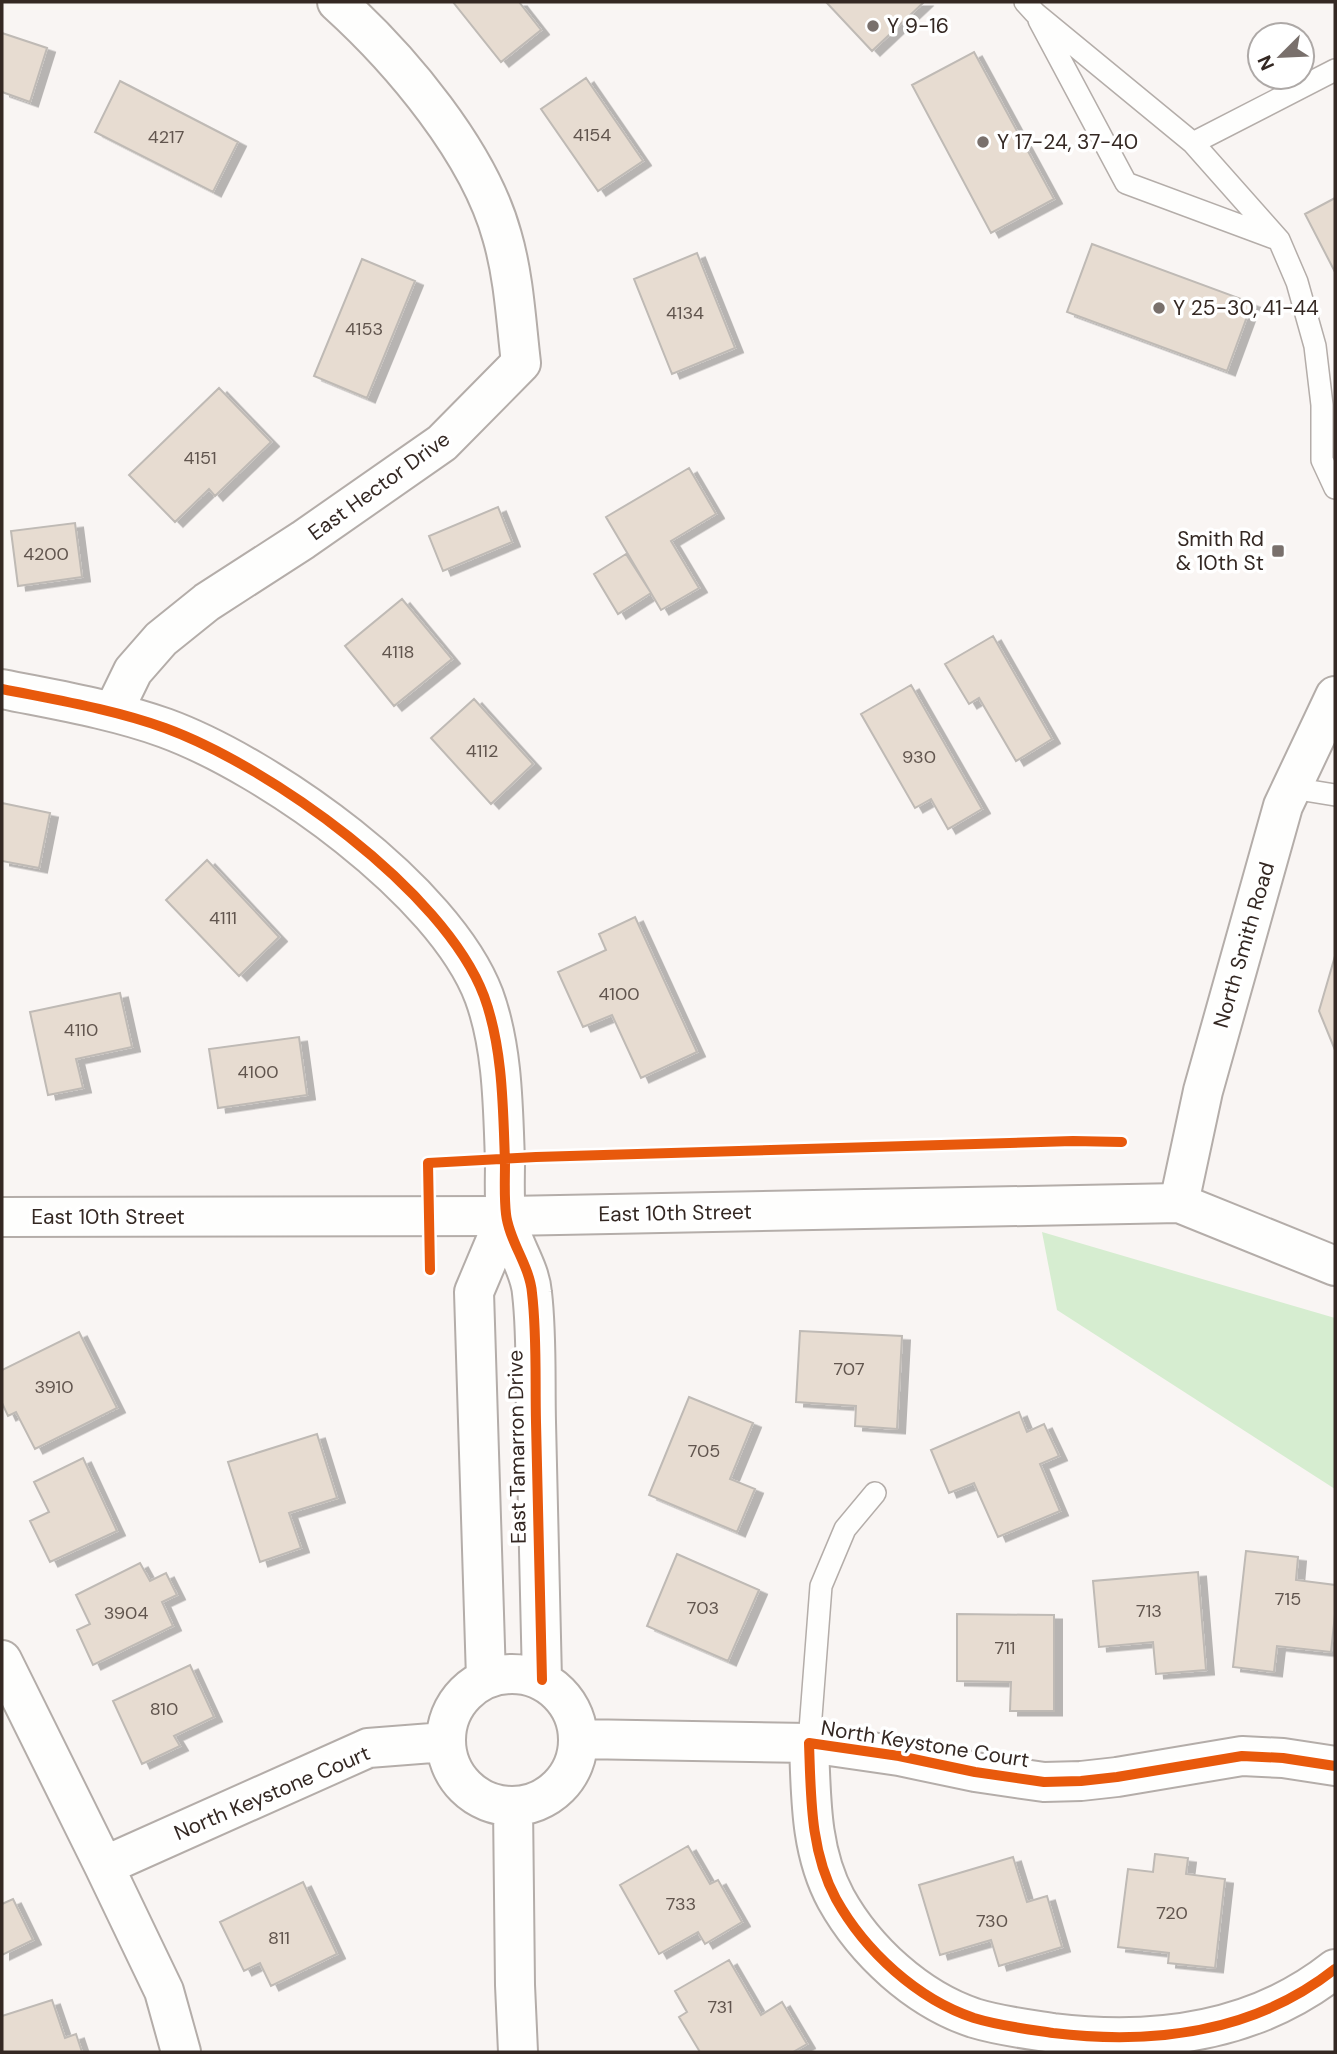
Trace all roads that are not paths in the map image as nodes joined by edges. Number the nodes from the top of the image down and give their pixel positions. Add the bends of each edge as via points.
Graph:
1 (337, 2) edge
2 (1030, 7) edge
3 (1335, 70) edge
4 (1193, 142) junction
5 (1279, 240) junction
6 (1335, 488) edge
7 (2, 689) edge
8 (1335, 696) edge
9 (113, 712) junction
10 (1292, 788) junction
11 (1335, 795) edge
12 (1179, 1203) junction
13 (506, 1216) junction
14 (2, 1217) edge
15 (1335, 1266) edge
16 (875, 1493) dead end
17 (2, 1660) edge
18 (486, 1678) junction
19 (542, 1680) junction
20 (579, 1739) junction
21 (445, 1742) junction
22 (809, 1743) junction
23 (1335, 1766) edge
24 (513, 1806) junction
25 (104, 1866) junction
26 (1335, 1969) edge
27 (181, 2052) edge
28 (518, 2052) edge

1 - 9 street, East Hector Drive via 420,90 473,169 509,262 521,363 443,443 207,602 160,639 133,671
2 - 4 lane
2 - 5 lane via 1126,183
3 - 4 lane
4 - 5 lane
5 - 6 lane via 1297,282 1315,346 1322,460
7 - 9 street
8 - 10 street, North Smith Road
9 - 13 street via 215,748 274,784 331,823 399,881 445,929 469,964 492,1025
10 - 11 lane
10 - 12 street, North Smith Road via 1283,806 1207,1078
12 - 13 street, East 10th Street
12 - 15 street, East 10th Street
13 - 14 street, East 10th Street
13 - 18 street, East Tamarron Drive via 474,1292
13 - 19 street, East Tamarron Drive via 532,1290
16 - 22 lane via 845,1529 821,1586
17 - 25 street
18 - 19 street via 504,1673
18 - 21 street via 456,1704
19 - 20 street via 565,1699 578,1724
20 - 22 street, North Keystone Court
20 - 24 street via 577,1757 559,1788 544,1799
21 - 24 street via 449,1762 472,1793 490,1803
21 - 25 street, North Keystone Court via 368,1748
22 - 23 street, North Keystone Court via 1044,1782 1117,1777 1242,1756
22 - 26 street, North Keystone Court via 816,1844 835,1897 881,1961 911,1984 973,2018 1067,2035 1170,2036 1247,2016 1289,1998
24 - 28 street
25 - 27 street via 164,1991

